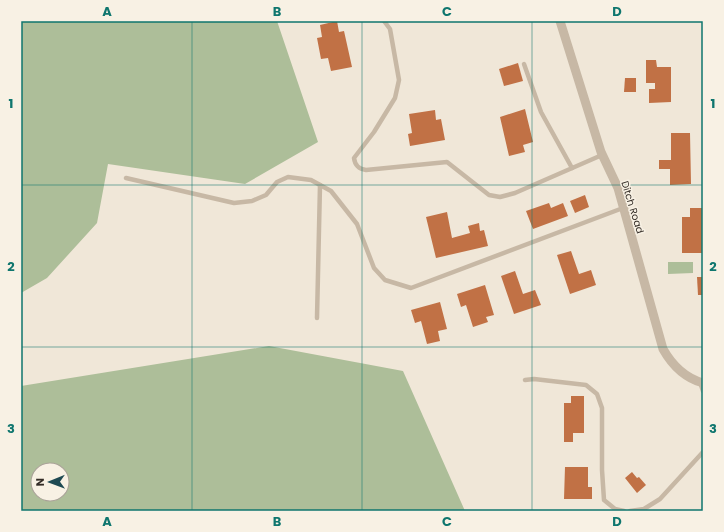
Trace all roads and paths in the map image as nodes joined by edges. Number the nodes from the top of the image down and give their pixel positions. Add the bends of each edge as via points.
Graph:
1 (384, 21) edge
2 (560, 21) edge
3 (524, 64) dead end
4 (602, 155) junction
5 (572, 168) junction
6 (126, 178) dead end
7 (320, 185) junction
8 (623, 208) junction
9 (317, 318) dead end
10 (525, 380) dead end
11 (702, 385) edge
12 (703, 452) edge
13 (624, 511) edge
14 (630, 511) edge

1 - 5 lane via 390,29 399,80 395,98 354,158 360,169 447,162 489,195 500,197
2 - 4 street, Ditch Road
3 - 5 lane via 541,112
4 - 5 lane
4 - 8 street, Ditch Road via 618,188
6 - 7 lane via 234,203 252,201 266,195 277,182 288,176 311,180
7 - 8 lane via 331,191 357,224 374,268 385,280 411,288
7 - 9 lane
8 - 11 street, Ditch Road via 663,349 672,364
10 - 13 lane via 586,385 597,394 602,408 604,500 615,509
12 - 14 lane via 660,499 644,509

